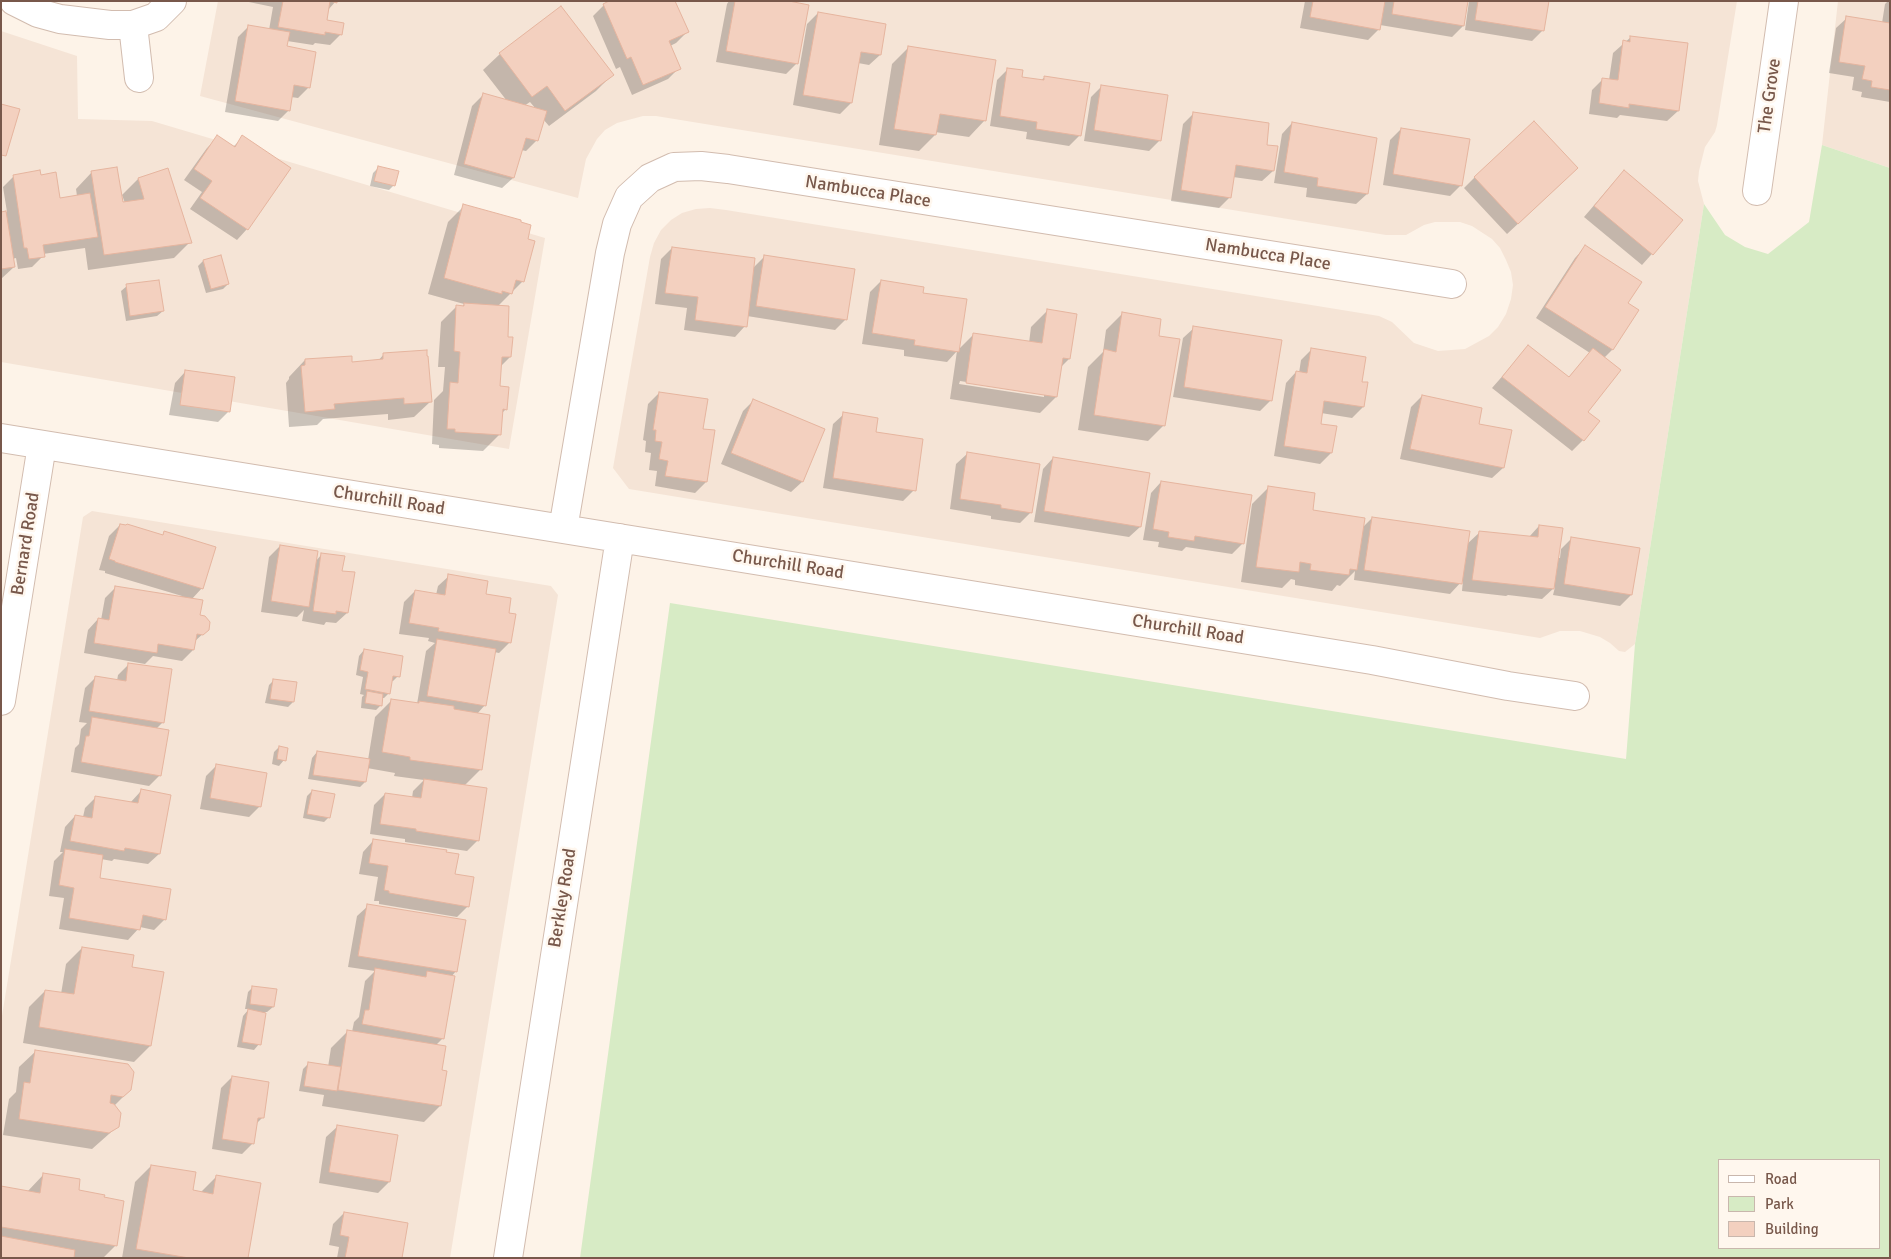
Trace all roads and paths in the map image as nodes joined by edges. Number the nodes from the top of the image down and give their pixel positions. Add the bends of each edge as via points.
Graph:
1 (14, 1) edge
2 (172, 1) edge
3 (1784, 1) edge
4 (133, 25) junction
5 (139, 78) dead end
6 (1757, 191) dead end
7 (1452, 284) dead end
8 (1, 438) edge
9 (42, 445) junction
10 (562, 530) junction
11 (620, 538) junction
12 (1575, 696) dead end
13 (1, 701) edge
14 (508, 1258) edge

1 - 4 street via 60,19
2 - 4 street via 156,17
3 - 6 street, The Grove
4 - 5 street
7 - 10 street, Nambucca Place via 728,169 674,167 650,178 629,197 617,224
8 - 9 street, Churchill Road
9 - 10 street, Churchill Road
9 - 13 street, Bernard Road
10 - 11 street, Churchill Road
11 - 12 street, Churchill Road
11 - 14 street, Berkley Road

